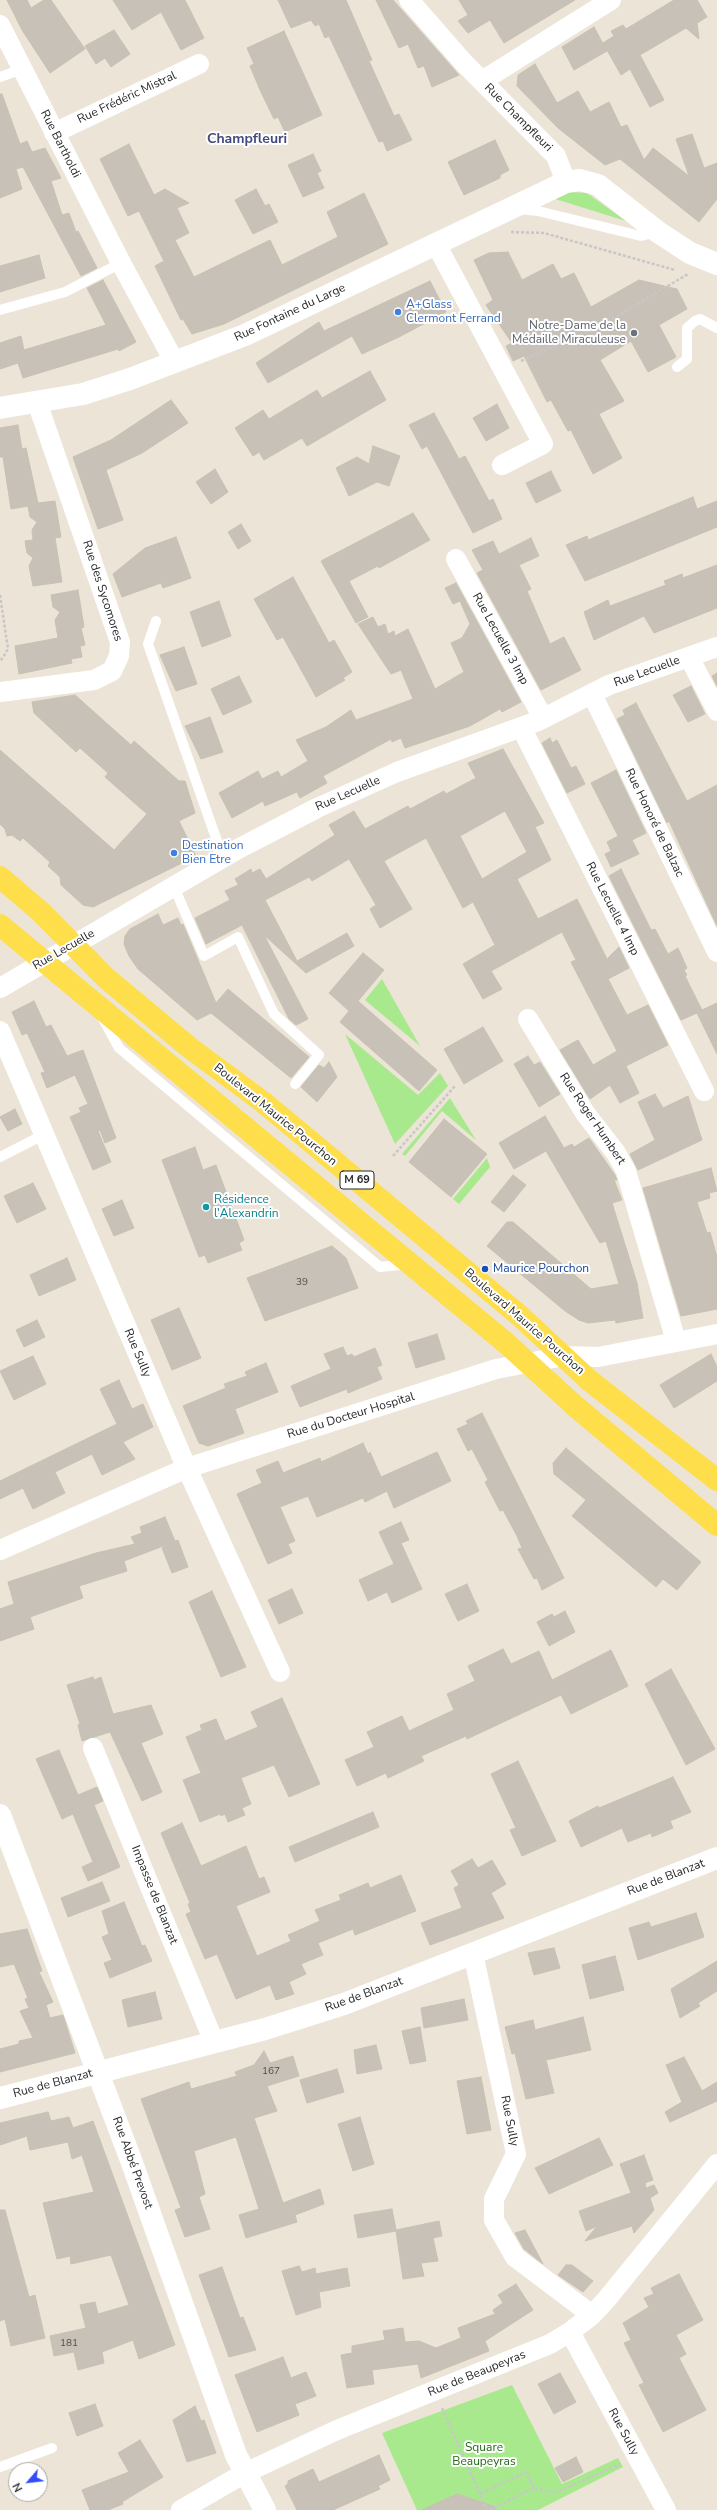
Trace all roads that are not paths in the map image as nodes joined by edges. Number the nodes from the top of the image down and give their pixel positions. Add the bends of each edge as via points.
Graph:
1 (409, 0) edge
2 (610, 0) edge
3 (0, 25) edge
4 (200, 64) dead end
5 (22, 69) junction
6 (0, 77) edge
7 (482, 81) junction
8 (54, 133) junction
9 (566, 182) junction
10 (513, 208) junction
11 (658, 232) junction
12 (436, 244) junction
13 (121, 263) junction
14 (717, 264) edge
15 (0, 310) edge
16 (717, 328) edge
17 (174, 361) junction
18 (677, 367) dead end
19 (37, 402) junction
20 (0, 408) edge
21 (502, 466) dead end
22 (456, 560) dead end
23 (156, 621) dead end
24 (717, 647) edge
25 (690, 657) junction
26 (0, 692) edge
27 (592, 694) junction
28 (717, 711) edge
29 (544, 718) junction
30 (521, 727) junction
31 (223, 858) junction
32 (2, 875) edge
33 (174, 887) junction
34 (0, 925) edge
35 (74, 945) junction
36 (717, 952) edge
37 (44, 963) junction
38 (0, 988) edge
39 (528, 1019) dead end
40 (0, 1031) edge
41 (295, 1084) dead end
42 (704, 1091) dead end
43 (45, 1134) junction
44 (0, 1157) edge
45 (717, 1334) edge
46 (676, 1341) junction
47 (564, 1356) junction
48 (526, 1362) junction
49 (187, 1468) junction
50 (717, 1480) edge
51 (717, 1525) edge
52 (0, 1550) edge
53 (280, 1672) dead end
54 (94, 1748) dead end
55 (0, 1815) edge
56 (717, 1858) edge
57 (473, 1953) junction
58 (214, 2042) junction
59 (98, 2072) junction
60 (0, 2098) edge
61 (717, 2164) edge
62 (592, 2315) junction
63 (570, 2332) junction
64 (52, 2448) dead end
65 (0, 2467) edge
66 (245, 2474) junction
67 (181, 2510) edge
68 (265, 2510) edge
69 (666, 2510) edge

1 - 7 street, Rue Champfleuri
2 - 7 street
3 - 5 street, Rue Bartholdi
4 - 8 street, Rue Frédéric Mistral
5 - 6 lane
5 - 8 street, Rue Bartholdi
7 - 9 street, Rue Champfleuri via 556,156
8 - 13 street, Rue Bartholdi
9 - 10 street, Rue Fontaine du Large
9 - 11 street via 580,180 598,185
10 - 11 lane via 538,211 640,236
10 - 12 street, Rue Fontaine du Large
11 - 14 street via 690,253
12 - 17 street, Rue Fontaine du Large via 245,336
12 - 21 street via 543,444
13 - 15 lane via 65,292
13 - 17 street, Rue Bartholdi
16 - 18 lane via 700,319 687,328 687,359
17 - 19 street, Rue Fontaine du Large via 83,394
19 - 20 street, Rue Fontaine du Large
19 - 26 street, Rue des Sycomores via 120,642 119,656 112,671 94,680
22 - 29 street, Rue Lecuelle 3 Imp
23 - 31 lane via 148,644
24 - 25 street, Rue Lecuelle
25 - 27 street, Rue Lecuelle
25 - 28 street
27 - 29 street, Rue Lecuelle
27 - 36 street, Rue Honoré de Balzac
29 - 30 street, Rue Lecuelle
30 - 31 street, Rue Lecuelle via 397,772 316,808
30 - 42 street, Rue Lecuelle 4 Imp
31 - 33 street, Rue Lecuelle
32 - 35 main road, Boulevard Maurice Pourchon / M 69
33 - 35 street, Rue Lecuelle
33 - 41 lane via 204,956 238,937 274,1014 319,1055
34 - 37 main road, M 69
35 - 37 street, Rue Lecuelle
35 - 47 main road, Boulevard Maurice Pourchon / M 69 via 118,988 190,1048 275,1112 520,1316
37 - 38 street, Rue Lecuelle
37 - 48 main road, M 69 via 506,1342
39 - 46 street, Rue Roger Humbert via 585,1113 616,1153 626,1171
40 - 43 street, Rue Sully
43 - 44 lane
43 - 49 street, Rue Sully
45 - 46 street, Rue du Docteur Hospital
46 - 47 street, Rue du Docteur Hospital via 598,1356
47 - 48 street, Rue du Docteur Hospital
47 - 50 main road, Boulevard Maurice Pourchon / M 69 via 590,1381
48 - 49 street, Rue du Docteur Hospital
48 - 51 main road, M 69
49 - 52 street, Rue du Docteur Hospital
49 - 53 street, Rue Sully
54 - 58 street, Impasse de Blanzat
55 - 59 street, Rue Abbé Prevost
56 - 57 street, Rue de Blanzat
57 - 58 street, Rue de Blanzat via 344,2004
57 - 62 street, Rue Sully via 516,2154 494,2199 494,2220 515,2257
58 - 59 street, Rue de Blanzat
59 - 60 street, Rue de Blanzat
59 - 66 street, Rue Abbé Prevost
61 - 62 street, Rue de Beaupeyras
62 - 63 street, Rue de Beaupeyras
63 - 66 street, Rue de Beaupeyras via 550,2344 337,2430
63 - 69 street, Rue Sully
64 - 65 lane
66 - 67 street, Rue de Beaupeyras
66 - 68 street, Rue Abbé Prevost

